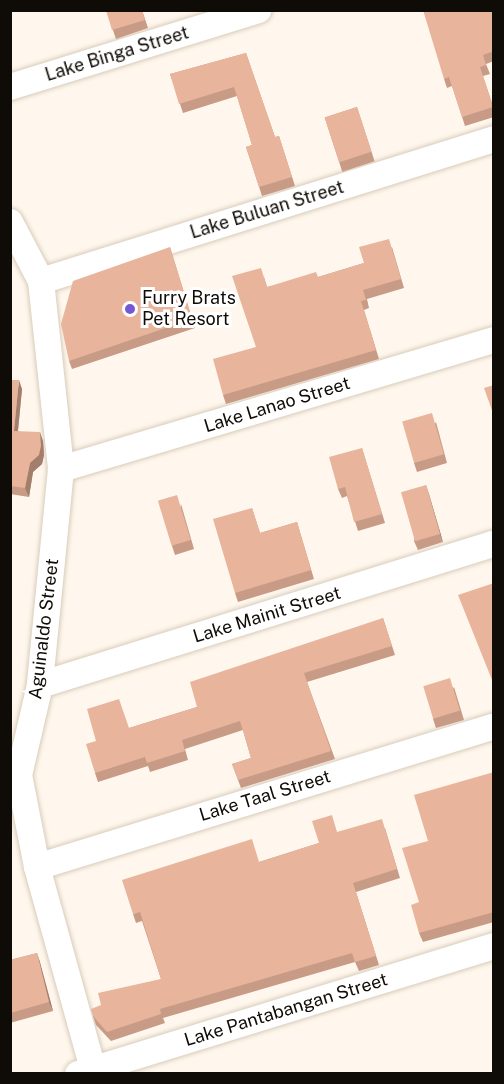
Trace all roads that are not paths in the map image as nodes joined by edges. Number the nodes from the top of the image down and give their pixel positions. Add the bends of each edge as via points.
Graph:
1 (258, 10) edge
2 (10, 87) edge
3 (494, 139) edge
4 (10, 222) edge
5 (41, 281) junction
6 (494, 340) edge
7 (61, 469) junction
8 (494, 544) edge
9 (40, 685) junction
10 (494, 726) edge
11 (37, 867) junction
12 (494, 946) edge
13 (86, 1071) edge

1 - 2 street, Lake Binga Street
3 - 5 street, Lake Buluan Street
4 - 5 street, Aguinaldo Street
5 - 7 street, Aguinaldo Street
6 - 7 street, Lake Lanao Street
7 - 9 street, Aguinaldo Street
8 - 9 street, Lake Mainit Street
9 - 11 street, Aguinaldo Street via 18,775
10 - 11 street, Lake Taal Street
11 - 13 street, Aguinaldo Street
12 - 13 street, Lake Pantabangan Street

